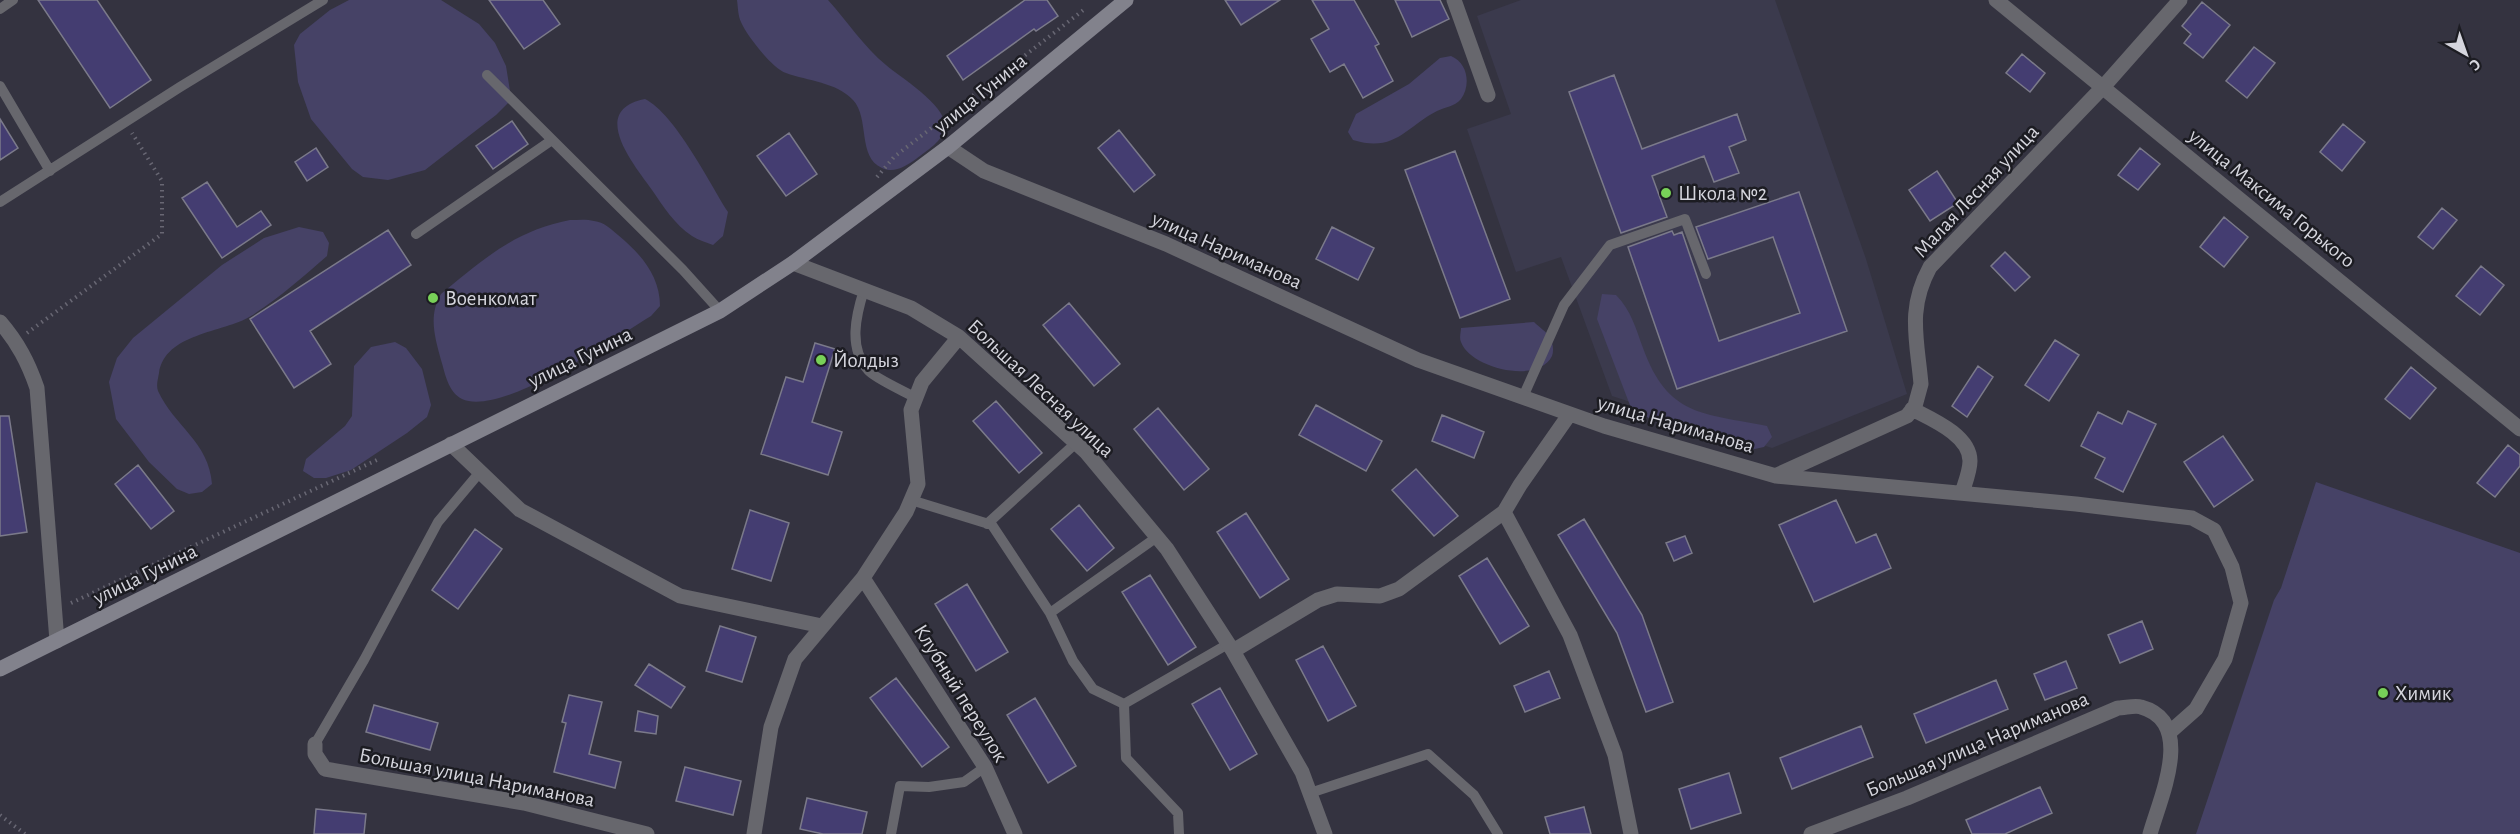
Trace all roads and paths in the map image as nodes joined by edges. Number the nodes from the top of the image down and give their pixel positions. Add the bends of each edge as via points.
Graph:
1 (13, 0) edge
2 (322, 0) edge
3 (1126, 0) edge
4 (1454, 0) edge
5 (1996, 0) edge
6 (2180, 0) edge
7 (1087, 7) dead end
8 (0, 9) edge
9 (487, 75) dead end
10 (0, 86) edge
11 (2104, 86) junction
12 (1488, 95) dead end
13 (125, 123) junction
14 (552, 140) junction
15 (948, 147) junction
16 (50, 171) junction
17 (874, 180) dead end
18 (0, 202) edge
19 (416, 234) dead end
20 (793, 263) junction
21 (1706, 274) dead end
22 (864, 290) junction
23 (720, 311) junction
24 (0, 322) edge
25 (960, 337) junction
26 (16, 341) junction
27 (916, 398) junction
28 (1522, 398) junction
29 (1912, 409) junction
30 (1569, 415) junction
31 (2520, 429) edge
32 (1076, 443) junction
33 (452, 444) junction
34 (383, 457) dead end
35 (480, 472) junction
36 (1776, 476) junction
37 (1962, 493) junction
38 (911, 500) junction
39 (1504, 512) junction
40 (987, 524) junction
41 (1157, 537) junction
42 (863, 578) junction
43 (67, 604) dead end
44 (1050, 613) junction
45 (822, 626) junction
46 (57, 641) junction
47 (1230, 648) junction
48 (0, 669) edge
49 (1124, 704) junction
50 (2170, 732) junction
51 (315, 744) joint
52 (986, 767) junction
53 (1310, 793) junction
54 (0, 815) edge
55 (26, 834) edge
56 (647, 834) edge
57 (754, 834) edge
58 (891, 834) edge
59 (1015, 834) edge
60 (1179, 834) edge
61 (1325, 834) edge
62 (1498, 834) edge
63 (1631, 834) edge
64 (1811, 834) edge
65 (2150, 834) edge

1 - 8 lane
2 - 13 lane
3 - 15 main road, улица Гунина
4 - 12 street
5 - 11 street, улица Максима Горького
6 - 11 street, Малая Лесная улица
7 - 17 path via 894,157
9 - 14 lane
10 - 16 lane
11 - 29 street, Малая Лесная улица via 1930,267 1916,299 1921,384
11 - 31 street, улица Максима Горького
13 - 16 lane
13 - 26 path via 162,181 162,234
14 - 19 lane
14 - 23 lane
15 - 20 main road, улица Гунина
15 - 28 street, улица Нариманова via 984,171 1166,244 1418,360
16 - 18 lane
20 - 22 street, Большая Лесная улица
20 - 23 main road, улица Гунина
21 - 28 lane via 1685,219 1610,245 1564,305
22 - 25 street, Большая Лесная улица via 911,308
22 - 27 lane via 855,316 857,347 868,371
23 - 33 main road, улица Гунина
24 - 26 street
25 - 27 street via 922,382
25 - 32 street, Большая Лесная улица
26 - 46 street via 37,388
27 - 38 street via 911,410 918,484
28 - 30 street, улица Нариманова
29 - 36 street via 1898,421
29 - 37 street via 1957,435 1968,452 1970,460
30 - 36 street, улица Нариманова
30 - 39 street
32 - 40 lane
32 - 41 street, Большая Лесная улица
33 - 35 street
33 - 46 main road, улица Гунина
34 - 43 path
35 - 45 street via 520,510 680,596
35 - 51 lane via 438,522
36 - 37 street, улица Нариманова
37 - 50 street, улица Нариманова via 2192,518 2214,531 2232,567 2241,603 2224,659 2196,709
38 - 40 lane
38 - 42 street
39 - 47 street via 1399,589 1380,596 1337,594 1318,600
39 - 63 street via 1570,635 1615,755
40 - 44 lane via 992,525
41 - 44 lane
41 - 47 street, Большая Лесная улица
42 - 45 street
42 - 52 street, Клубный переулок
44 - 49 lane via 1073,661 1093,689
45 - 57 street via 795,659 771,727
46 - 48 main road, улица Гунина
47 - 49 lane
47 - 53 street, Большая Лесная улица via 1302,772
49 - 60 lane via 1126,758 1178,813
50 - 64 street, Большая улица Нариманова via 2160,716 2140,706 2118,708 1907,798
50 - 65 street via 2172,757
51 - 56 street, Большая улица Нариманова via 315,754 325,769 524,803
52 - 58 lane via 964,782 900,786
52 - 59 street, Клубный переулок
53 - 61 street, Большая Лесная улица
53 - 62 lane via 1428,754 1474,795
54 - 55 path

